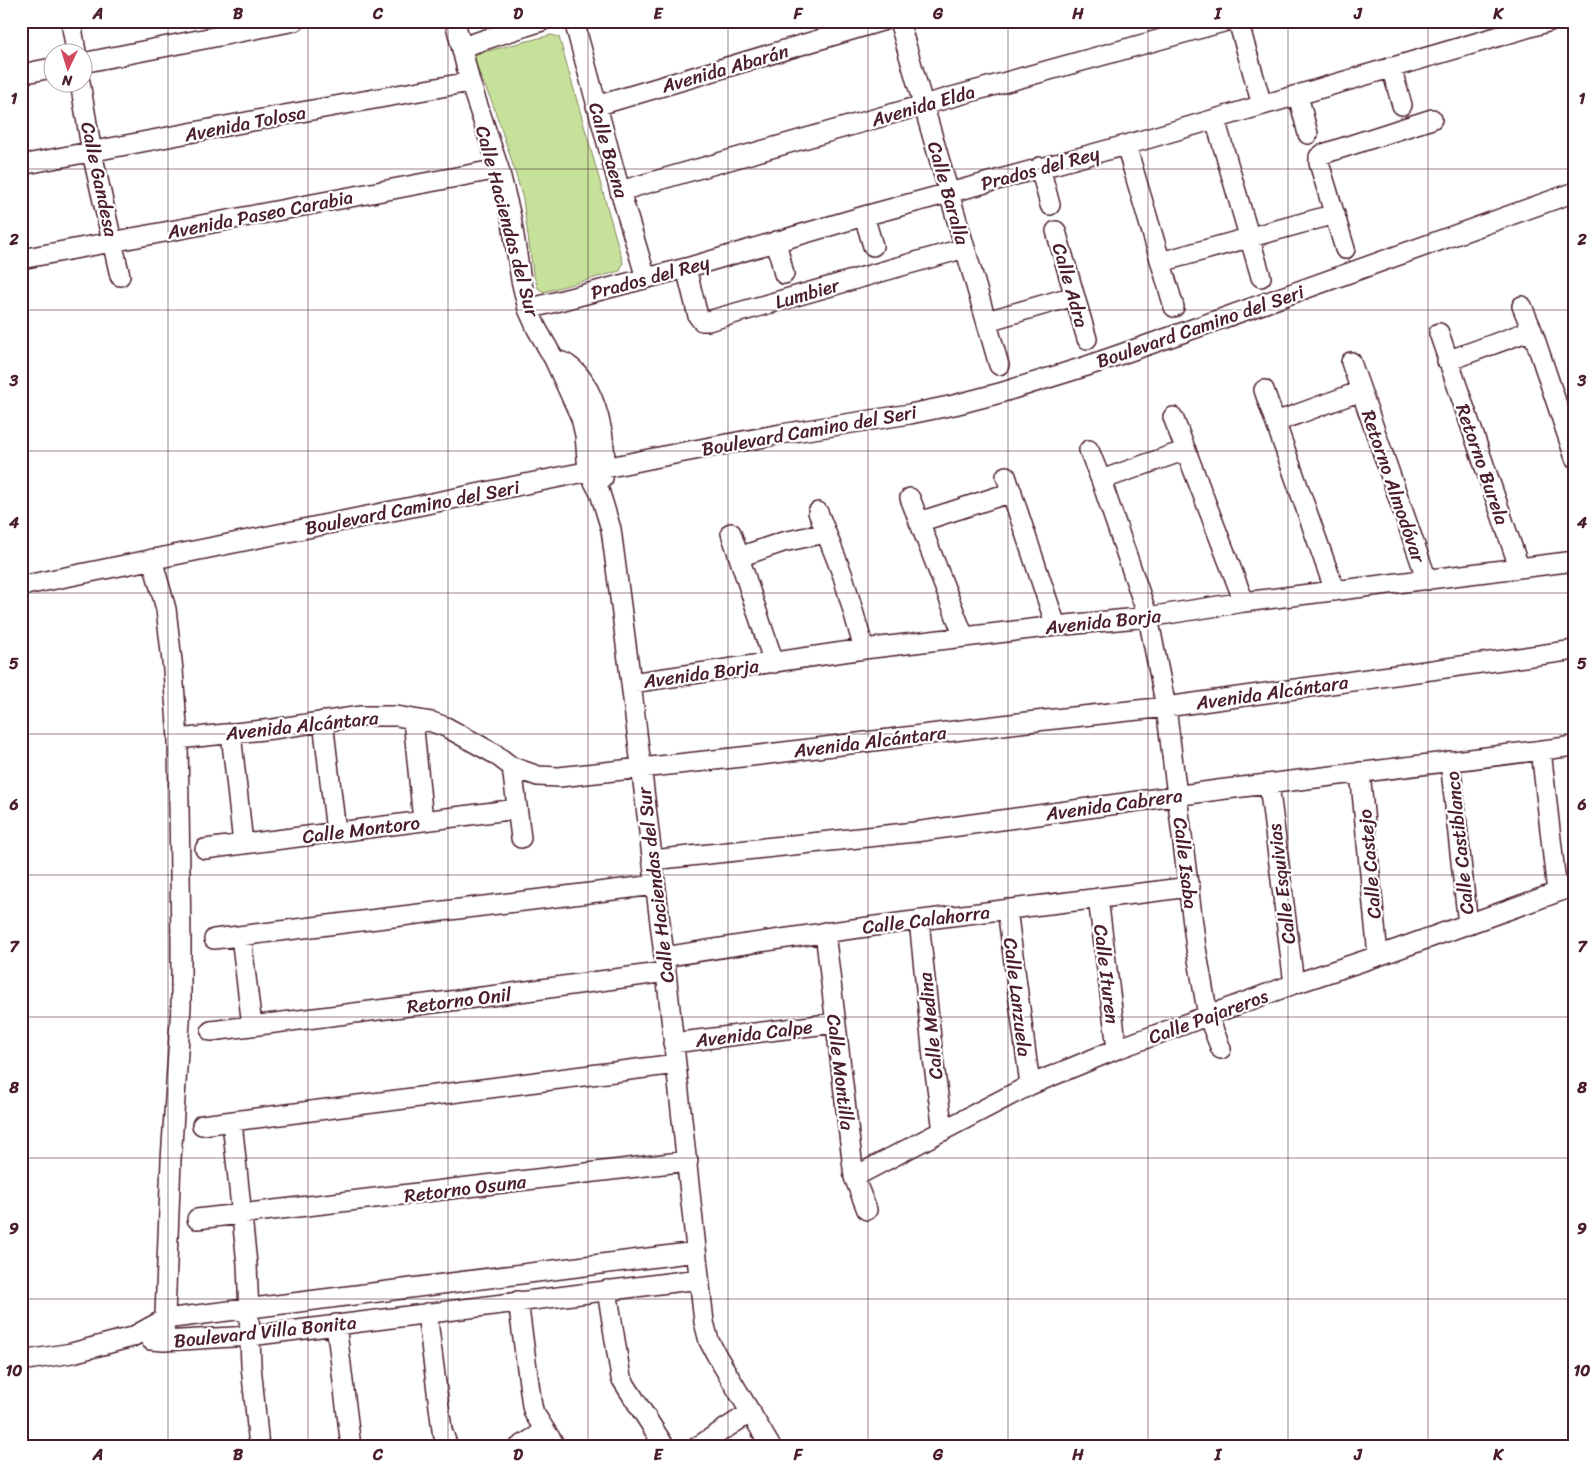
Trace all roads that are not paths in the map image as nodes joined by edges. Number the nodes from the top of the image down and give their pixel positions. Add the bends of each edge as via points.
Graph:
1 (71, 21) edge
2 (295, 21) edge
3 (455, 21) edge
4 (542, 21) edge
5 (574, 21) edge
6 (882, 21) edge
7 (899, 21) edge
8 (1227, 21) edge
9 (1238, 21) edge
10 (1550, 21) edge
11 (74, 42) edge
12 (462, 47) junction
13 (92, 61) edge
14 (1391, 67) junction
15 (42, 70) edge
16 (21, 74) edge
17 (470, 82) junction
18 (82, 92) edge
19 (1298, 95) junction
20 (923, 105) junction
21 (1262, 105) junction
22 (1402, 105) dead end
23 (596, 106) junction
24 (1215, 119) junction
25 (1432, 119) dead end
26 (1308, 134) dead end
27 (1126, 145) junction
28 (92, 152) junction
29 (21, 165) edge
30 (1040, 167) junction
31 (498, 169) junction
32 (620, 192) junction
33 (950, 192) junction
34 (1575, 192) edge
35 (1050, 205) dead end
36 (1335, 214) junction
37 (864, 216) junction
38 (1056, 231) dead end
39 (1249, 237) junction
40 (113, 241) junction
41 (776, 241) junction
42 (873, 246) dead end
43 (965, 248) junction
44 (1345, 249) dead end
45 (21, 259) edge
46 (1161, 262) junction
47 (686, 268) junction
48 (784, 274) dead end
49 (120, 276) dead end
50 (1261, 277) dead end
51 (646, 278) junction
52 (1074, 296) junction
53 (1174, 306) dead end
54 (1522, 306) dead end
55 (528, 309) junction
56 (987, 321) junction
57 (1532, 330) junction
58 (1439, 333) dead end
59 (1087, 339) dead end
60 (1447, 361) junction
61 (1351, 362) dead end
62 (999, 365) dead end
63 (1264, 390) dead end
64 (1361, 391) junction
65 (1173, 417) dead end
66 (1276, 422) junction
67 (1089, 450) dead end
68 (1186, 450) junction
69 (1575, 458) edge
70 (597, 470) junction
71 (1101, 480) junction
72 (910, 498) dead end
73 (818, 512) dead end
74 (918, 522) junction
75 (731, 533) dead end
76 (826, 533) junction
77 (739, 556) junction
78 (152, 559) junction
79 (1575, 561) edge
80 (1519, 568) junction
81 (1427, 580) junction
82 (21, 586) edge
83 (1335, 591) junction
84 (1244, 602) junction
85 (1148, 617) junction
86 (1056, 626) junction
87 (964, 637) junction
88 (864, 648) junction
89 (1575, 650) edge
90 (774, 663) junction
91 (632, 683) junction
92 (1166, 706) junction
93 (413, 719) junction
94 (322, 721) junction
95 (231, 733) junction
96 (178, 738) junction
97 (1575, 746) edge
98 (1541, 750) junction
99 (1450, 761) junction
100 (512, 767) junction
101 (642, 769) junction
102 (1360, 772) junction
103 (1270, 784) junction
104 (1177, 795) junction
105 (517, 809) junction
106 (423, 821) junction
107 (336, 832) junction
108 (521, 838) dead end
109 (242, 844) junction
110 (205, 849) dead end
111 (652, 860) junction
112 (655, 885) junction
113 (1575, 886) edge
114 (1190, 887) junction
115 (1557, 892) junction
116 (1098, 898) junction
117 (1007, 909) junction
118 (919, 920) junction
119 (1468, 925) junction
120 (826, 932) junction
121 (241, 936) junction
122 (214, 939) dead end
123 (1378, 956) junction
124 (665, 964) junction
125 (1294, 984) junction
126 (1208, 1016) junction
127 (835, 1023) junction
128 (252, 1026) junction
129 (211, 1031) dead end
130 (673, 1044) junction
131 (1221, 1049) dead end
132 (1117, 1050) junction
133 (676, 1064) junction
134 (1030, 1085) junction
135 (232, 1122) junction
136 (202, 1125) dead end
137 (943, 1132) junction
138 (688, 1161) junction
139 (854, 1177) junction
140 (867, 1210) dead end
141 (242, 1214) junction
142 (196, 1219) dead end
143 (696, 1252) junction
144 (699, 1279) junction
145 (607, 1290) junction
146 (518, 1301) junction
147 (249, 1309) junction
148 (427, 1313) junction
149 (165, 1319) junction
150 (336, 1324) junction
151 (250, 1336) junction
152 (132, 1337) junction
153 (164, 1341) junction
154 (21, 1361) edge
155 (751, 1412) junction
156 (545, 1431) junction
157 (258, 1447) edge
158 (351, 1447) edge
159 (448, 1447) edge
160 (520, 1447) edge
161 (556, 1447) edge
162 (665, 1447) edge
163 (697, 1447) edge
164 (771, 1447) edge

1 - 11 street
2 - 13 street
3 - 12 street, Calle Haciendas del Sur
4 - 12 street
5 - 23 street, Calle Baena
6 - 23 street, Avenida Abarán
7 - 20 street, Calle Baralla
8 - 20 street, Avenida Elda
9 - 21 street
10 - 14 street, Prados del Rey
12 - 17 street, Calle Haciendas del Sur
14 - 19 street, Prados del Rey
14 - 22 street
15 - 16 street
17 - 28 street, Avenida Tolosa
17 - 31 street, Calle Haciendas del Sur
18 - 28 street, Calle Gandesa
19 - 21 street, Prados del Rey
19 - 26 street
20 - 32 street, Avenida Elda
20 - 33 street, Calle Baralla
21 - 24 street, Prados del Rey
23 - 32 street, Calle Baena
24 - 27 street, Prados del Rey
24 - 39 street
25 - 36 street via 1319,157
27 - 30 street, Prados del Rey
27 - 46 street
28 - 29 street, Avenida Tolosa
28 - 40 street, Calle Gandesa
30 - 33 street, Prados del Rey
30 - 35 street
31 - 40 street, Avenida Paseo Carabia
31 - 55 street, Calle Haciendas del Sur via 511,217
32 - 51 street, Calle Baena
33 - 37 street, Prados del Rey
33 - 43 street, Calle Baralla
34 - 70 street, Boulevard Camino del Seri via 1176,335 1000,393 954,405
36 - 39 street
36 - 44 street
37 - 41 street, Prados del Rey
37 - 42 street
38 - 52 street, Calle Adra
39 - 46 street
39 - 50 street
40 - 45 street, Avenida Paseo Carabia
40 - 49 street, Calle Gandesa
41 - 47 street, Prados del Rey
41 - 48 street
43 - 47 street, Lumbier via 708,322 698,316
43 - 56 street, Calle Baralla
46 - 53 street
47 - 51 street, Prados del Rey
51 - 55 street, Prados del Rey
52 - 56 street
52 - 59 street, Calle Adra
54 - 57 street
55 - 70 street, Calle Haciendas del Sur via 554,359 576,372 595,406 604,440
56 - 62 street, Calle Baralla
57 - 60 street
57 - 69 street
58 - 60 street, Retorno Burela
60 - 80 street, Retorno Burela
61 - 64 street, Retorno Almodóvar
63 - 66 street
64 - 66 street, Retorno Almodóvar
64 - 81 street, Retorno Almodóvar
65 - 68 street
66 - 83 street
67 - 71 street, Calle Isaba
68 - 71 street
68 - 84 street
70 - 78 street, Boulevard Camino del Seri
70 - 91 street, Calle Haciendas del Sur via 611,529
71 - 85 street, Calle Isaba
72 - 74 street
73 - 76 street
74 - 86 street via 1009,484
74 - 87 street
75 - 77 street
76 - 77 street
76 - 88 street via 843,576
77 - 90 street
78 - 82 street, Boulevard Camino del Seri
78 - 96 street via 166,609
79 - 80 street, Avenida Borja
80 - 81 street, Avenida Borja
81 - 83 street, Avenida Borja
83 - 84 street, Avenida Borja
84 - 85 street, Avenida Borja
85 - 86 street, Avenida Borja
85 - 92 street, Calle Isaba
86 - 87 street, Avenida Borja
87 - 88 street, Avenida Borja
88 - 90 street, Avenida Borja
89 - 92 street, Avenida Alcántara
90 - 91 street, Avenida Borja
91 - 101 street, Calle Haciendas del Sur
92 - 101 street, Avenida Alcántara
92 - 104 street, Calle Isaba
93 - 94 street, Avenida Alcántara via 361,716
93 - 100 street, Avenida Alcántara via 446,727
93 - 106 street
94 - 95 street, Avenida Alcántara
94 - 107 street
95 - 96 street, Avenida Alcántara
95 - 109 street
96 - 149 street via 181,1006
97 - 98 street, Avenida Cabrera
98 - 99 street, Avenida Cabrera
98 - 115 street
99 - 102 street, Avenida Cabrera
99 - 119 street, Calle Castiblanco
100 - 101 street, Avenida Alcántara via 538,776 559,777
100 - 105 street
101 - 111 street, Calle Haciendas del Sur
102 - 103 street, Avenida Cabrera
102 - 123 street, Calle Castejo
103 - 104 street, Avenida Cabrera
103 - 125 street, Calle Esquivias
104 - 111 street, Avenida Cabrera via 914,832
104 - 114 street, Calle Isaba
105 - 106 street, Calle Montoro
105 - 108 street
106 - 107 street, Calle Montoro
107 - 109 street, Calle Montoro
109 - 110 street, Calle Montoro
111 - 112 street, Calle Haciendas del Sur
112 - 121 street
112 - 124 street, Calle Haciendas del Sur
113 - 115 street, Calle Pajareros
114 - 116 street, Calle Calahorra
114 - 126 street, Calle Isaba
115 - 119 street, Calle Pajareros
116 - 117 street, Calle Calahorra
116 - 132 street, Calle Ituren
117 - 118 street, Calle Calahorra
117 - 134 street, Calle Lanzuela
118 - 120 street, Calle Calahorra
118 - 137 street, Calle Medina
119 - 123 street, Calle Pajareros
120 - 124 street, Calle Calahorra
120 - 127 street, Calle Montilla
121 - 122 street
121 - 128 street
123 - 125 street, Calle Pajareros
124 - 128 street, Retorno Onil via 480,998
124 - 130 street, Calle Haciendas del Sur
125 - 126 street, Calle Pajareros
126 - 131 street, Calle Isaba
126 - 132 street, Calle Pajareros
127 - 130 street, Avenida Calpe
127 - 139 street, Calle Montilla
128 - 129 street, Retorno Onil
130 - 133 street, Calle Haciendas del Sur
132 - 134 street, Calle Pajareros
133 - 135 street
133 - 138 street, Calle Haciendas del Sur
134 - 137 street, Calle Pajareros
135 - 136 street
135 - 141 street
137 - 139 street, Calle Pajareros
138 - 141 street, Retorno Osuna
138 - 143 street, Calle Haciendas del Sur
139 - 140 street, Calle Montilla
141 - 142 street, Retorno Osuna
141 - 147 street
143 - 144 street, Calle Haciendas del Sur
143 - 147 street, Boulevard Villa Bonita
144 - 145 street, Boulevard Villa Bonita
144 - 155 street, Calle Haciendas del Sur via 709,1341
145 - 146 street, Boulevard Villa Bonita
145 - 162 street via 621,1378
146 - 148 street, Boulevard Villa Bonita
146 - 156 street via 532,1406
147 - 149 street, Boulevard Villa Bonita
147 - 151 street
148 - 150 street, Boulevard Villa Bonita
148 - 159 street via 442,1430
149 - 152 street, Boulevard Villa Bonita
149 - 153 street
150 - 151 street, Boulevard Villa Bonita
150 - 158 street
151 - 153 street, Boulevard Villa Bonita
151 - 157 street
152 - 153 street, Boulevard Villa Bonita
152 - 154 street via 72,1353
155 - 163 street
155 - 164 street, Calle Haciendas del Sur
156 - 160 street
156 - 161 street

